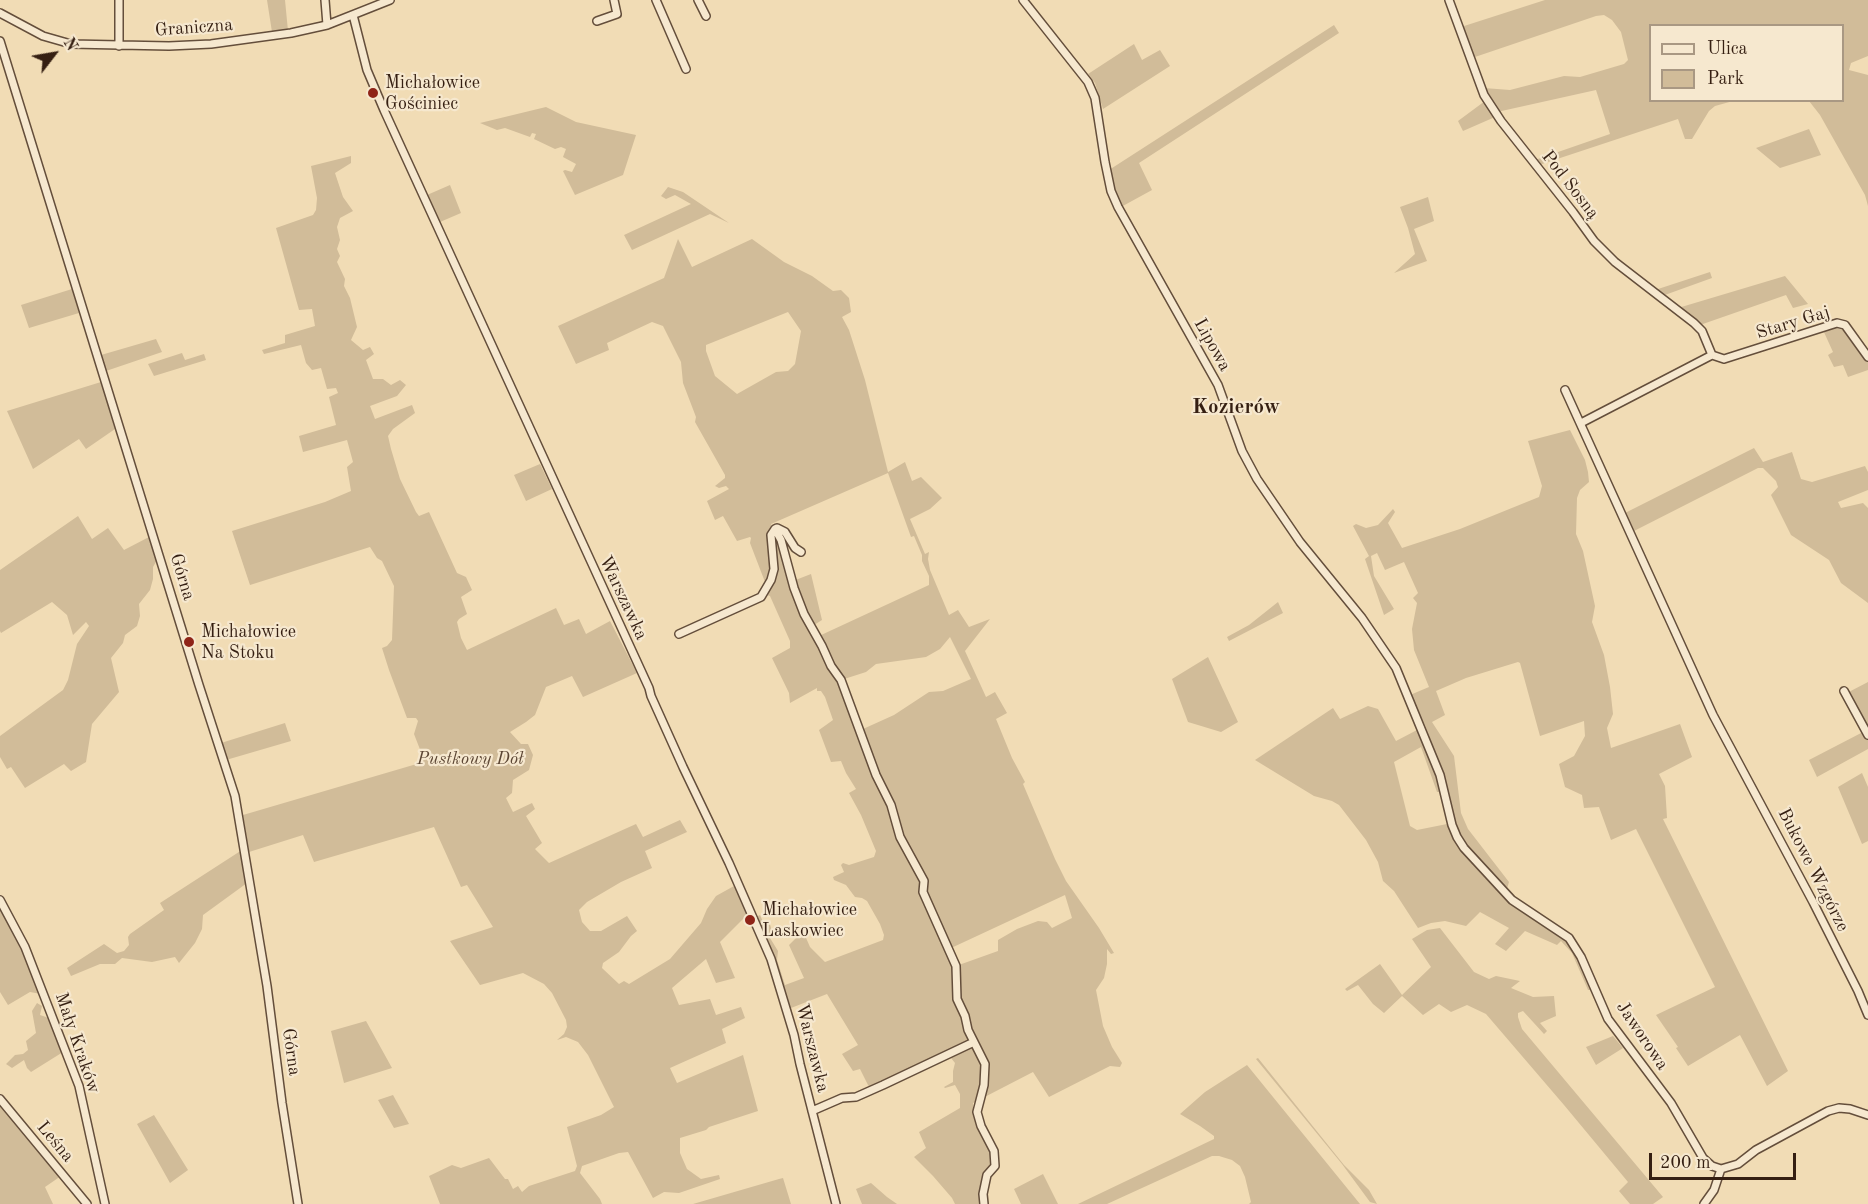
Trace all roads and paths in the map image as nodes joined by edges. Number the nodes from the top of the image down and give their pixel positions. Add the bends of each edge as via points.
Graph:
1 (118, 0) edge
2 (325, 0) edge
3 (390, 0) edge
4 (614, 0) edge
5 (656, 0) edge
6 (698, 0) edge
7 (1023, 0) edge
8 (1449, 0) edge
9 (0, 13) edge
10 (353, 15) junction
11 (706, 16) dead end
12 (597, 21) dead end
13 (327, 25) junction
14 (0, 40) edge
15 (120, 46) junction
16 (686, 69) dead end
17 (1712, 355) junction
18 (1868, 357) edge
19 (1565, 390) dead end
20 (1581, 423) junction
21 (775, 529) junction
22 (801, 552) dead end
23 (679, 634) dead end
24 (1844, 690) dead end
25 (1420, 726) joint
26 (1868, 735) edge
27 (0, 900) edge
28 (1868, 1015) edge
29 (974, 1042) junction
30 (0, 1099) edge
31 (812, 1111) junction
32 (1868, 1115) edge
33 (1721, 1169) junction
34 (87, 1204) edge
35 (105, 1204) edge
36 (298, 1204) edge
37 (836, 1204) edge
38 (984, 1204) edge
39 (1704, 1204) edge

1 - 15 street
2 - 13 street
3 - 10 street, Graniczna
4 - 12 street via 617,15
5 - 16 street
6 - 11 street
7 - 25 street, Lipowa via 1088,82 1099,115 1111,191 1218,385 1242,451 1257,479 1300,542 1391,658
8 - 17 street, Pod Sosną via 1484,95 1501,121 1594,241 1694,323 1702,331
9 - 15 street, Graniczna via 43,36 71,44
10 - 13 street, Graniczna
10 - 31 street, Warszawka via 367,70 384,110 771,959 795,1035
13 - 15 street, Graniczna via 211,44
14 - 36 street, Górna via 235,796
17 - 18 street, Stary Gaj via 1724,359 1838,323 1845,325
17 - 20 street
19 - 20 street, Bukowe Wzgórze
20 - 28 street, Bukowe Wzgórze via 1713,715
21 - 22 street via 785,532
21 - 23 street via 771,535 774,568 760,597
21 - 29 street via 804,614 841,681 900,837 924,881 923,892 956,966 957,999
24 - 26 street
25 - 33 street, Jaworowa via 1440,775 1452,825 1464,848 1512,900 1569,938 1608,1019 1671,1103 1703,1158
27 - 35 street, Mały Kraków via 24,946 79,1086
29 - 31 street via 856,1097 842,1098
29 - 38 street via 985,1064 977,1112 994,1151 995,1166 987,1175
30 - 34 street, Leśna
31 - 37 street, Warszawka
32 - 33 street via 1850,1109 1828,1111 1738,1164
33 - 39 street

